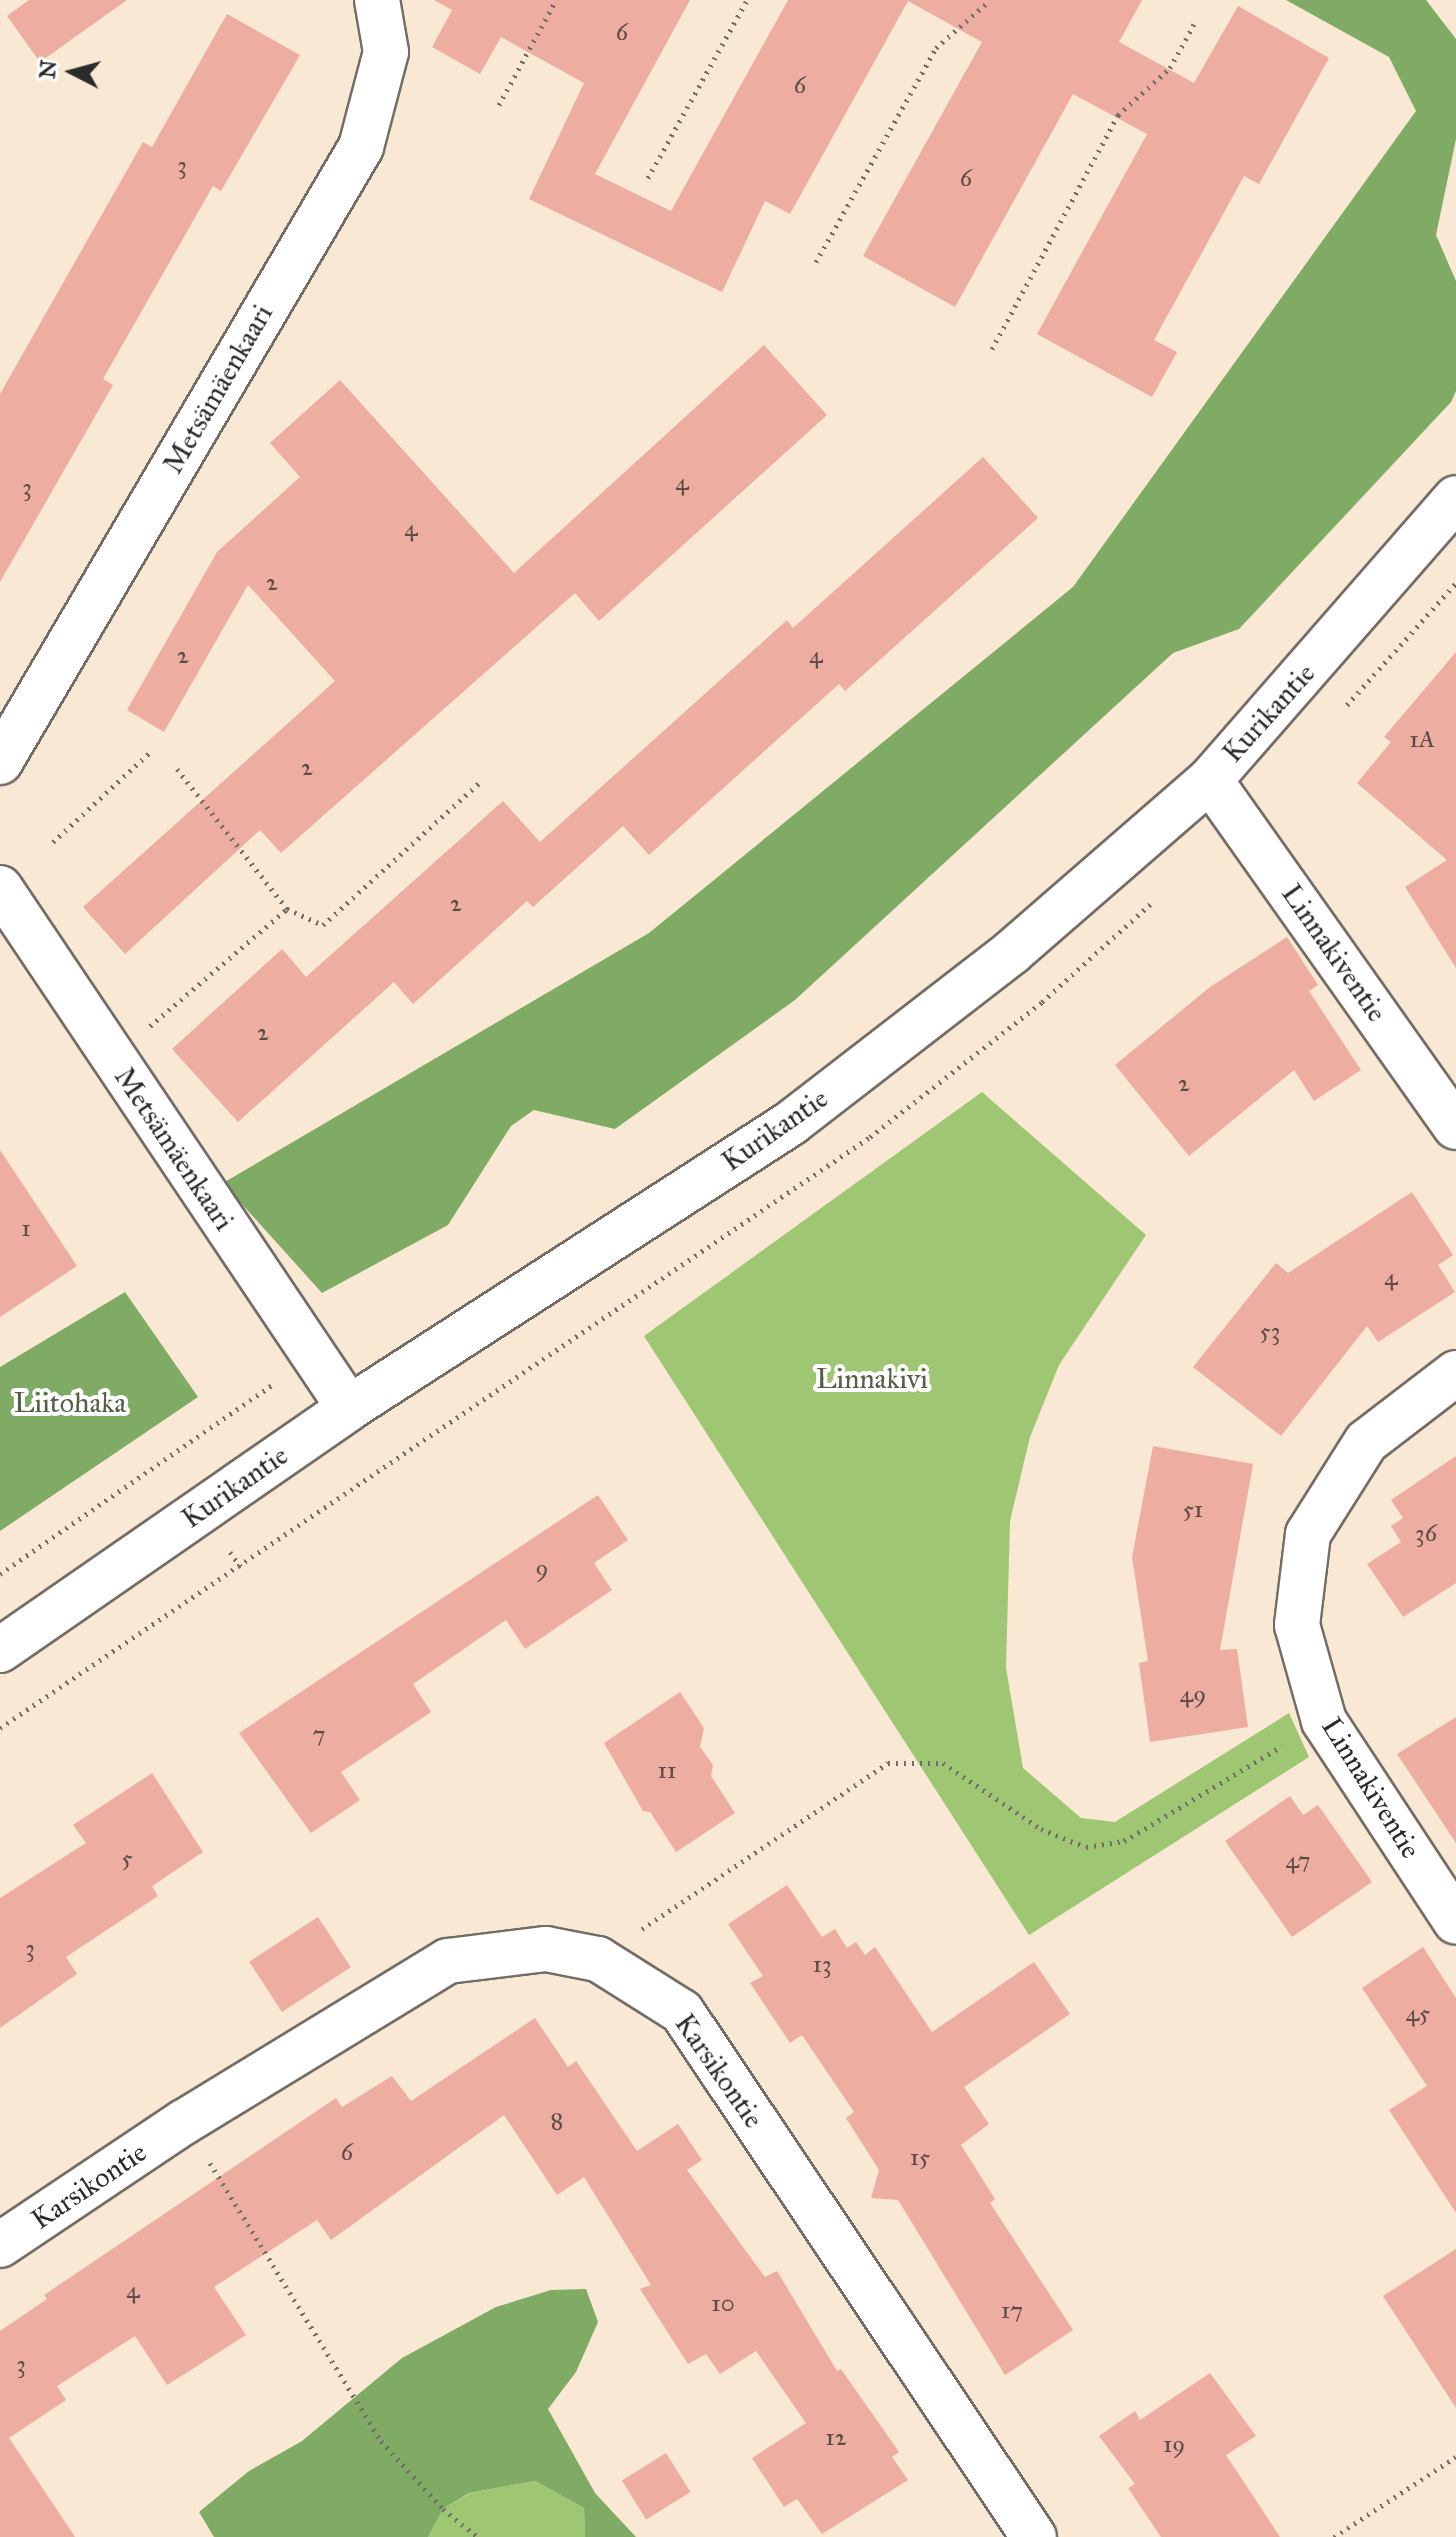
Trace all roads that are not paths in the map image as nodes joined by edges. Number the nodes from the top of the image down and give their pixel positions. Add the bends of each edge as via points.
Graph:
1 (377, 0) edge
2 (1456, 498) edge
3 (0, 762) edge
4 (1210, 780) junction
5 (0, 888) edge
6 (1456, 1127) edge
7 (1456, 1373) edge
8 (349, 1408) junction
9 (0, 1650) edge
10 (1456, 1922) edge
11 (0, 2245) edge
12 (1034, 2537) edge

1 - 3 street, Metsämäenkaari via 386,52 361,147
2 - 4 street, Kurikantie
4 - 6 street, Linnakiventie
4 - 8 street, Kurikantie via 1012,952 791,1123
5 - 8 street, Metsämäenkaari
7 - 10 street, Linnakiventie via 1366,1442 1308,1534 1297,1625 1324,1721
8 - 9 street, Kurikantie
11 - 12 street, Karsikontie via 184,2122 448,1961 546,1949 598,1959 682,2012

